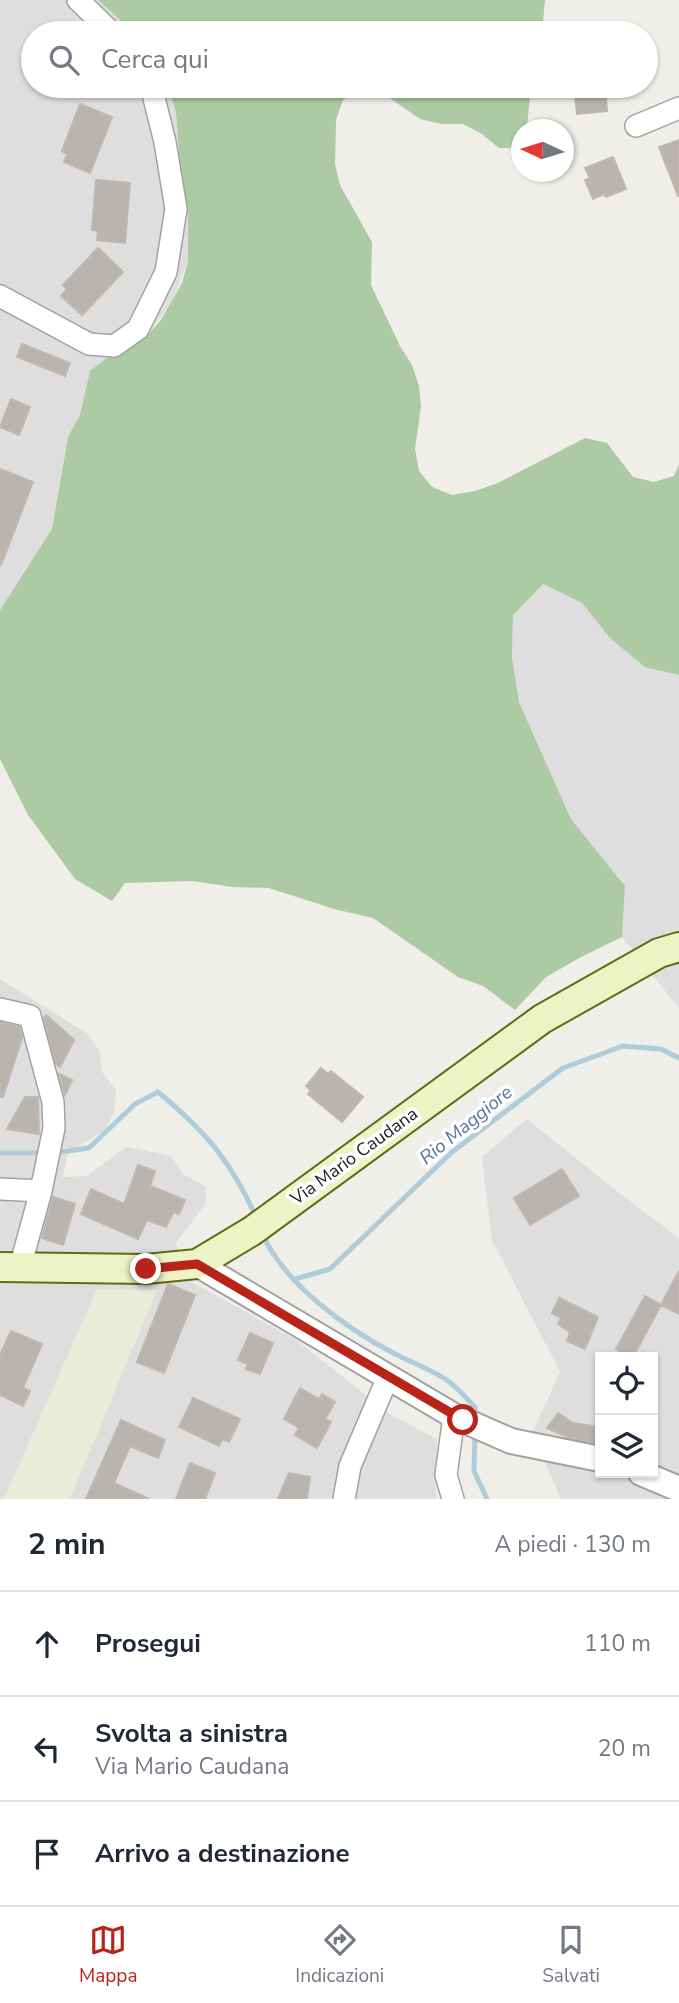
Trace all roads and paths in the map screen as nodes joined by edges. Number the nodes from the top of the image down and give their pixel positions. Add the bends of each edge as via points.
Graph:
1 (78, 0) edge
2 (100, 21) edge
3 (155, 98) edge
4 (679, 108) edge
5 (636, 126) dead end
6 (0, 296) edge
7 (679, 947) edge
8 (0, 1009) edge
9 (0, 1189) edge
10 (41, 1191) junction
11 (197, 1264) junction
12 (10, 1267) edge
13 (388, 1377) junction
14 (458, 1418) junction
15 (595, 1458) edge
16 (653, 1478) edge
17 (679, 1489) edge
18 (344, 1499) edge
19 (453, 1499) edge

1 - 2 street
3 - 6 street via 176,209 166,272 138,329 114,346 89,344
4 - 5 street
7 - 11 main road, Via Mario Caudana via 659,953 542,1019 261,1224
8 - 10 street via 30,1016 53,1102 54,1128
9 - 10 street
10 - 12 street
11 - 12 main road, Via Mario Caudana via 146,1269
11 - 13 street
13 - 14 street
13 - 18 street via 350,1466
14 - 15 street via 511,1441
14 - 19 street via 446,1475
16 - 17 street

